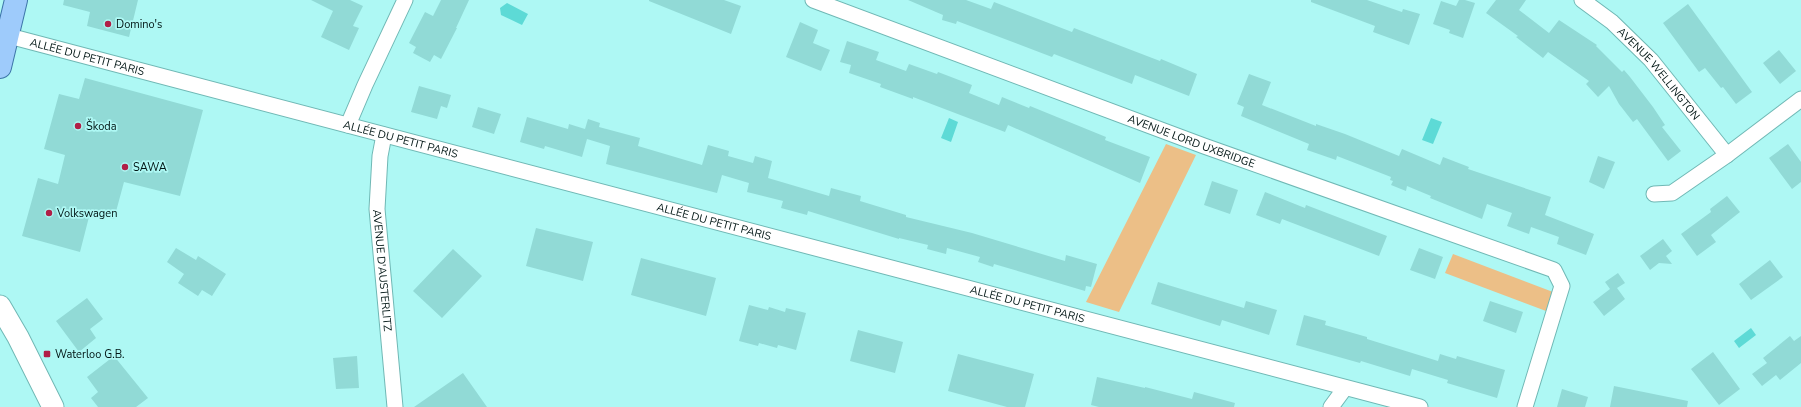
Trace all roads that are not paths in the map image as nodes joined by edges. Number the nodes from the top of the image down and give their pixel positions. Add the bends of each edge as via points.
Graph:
1 (405, 0) edge
2 (814, 0) edge
3 (1582, 0) edge
4 (11, 2) edge
5 (9, 36) junction
6 (0, 67) edge
7 (1801, 99) edge
8 (348, 125) junction
9 (384, 135) junction
10 (1727, 155) junction
11 (1654, 194) dead end
12 (1, 309) edge
13 (1345, 388) junction
14 (53, 407) edge
15 (394, 407) edge
16 (1331, 407) edge
17 (1420, 407) edge
18 (1525, 407) edge

1 - 8 street
2 - 18 street, AVENUE LORD UXBRIDGE via 1204,146 1554,270 1562,286
3 - 10 street, AVENUE WELLINGTON via 1612,22 1651,60
4 - 5 main road
5 - 6 main road
5 - 8 street, ALLÉE DU PETIT PARIS
7 - 10 street
8 - 9 street, ALLÉE DU PETIT PARIS
9 - 13 street, ALLÉE DU PETIT PARIS
9 - 15 street, AVENUE D'AUSTERLITZ via 380,156 377,210
10 - 11 street via 1672,193
12 - 14 main road
13 - 16 street
13 - 17 street, ALLÉE DU PETIT PARIS

